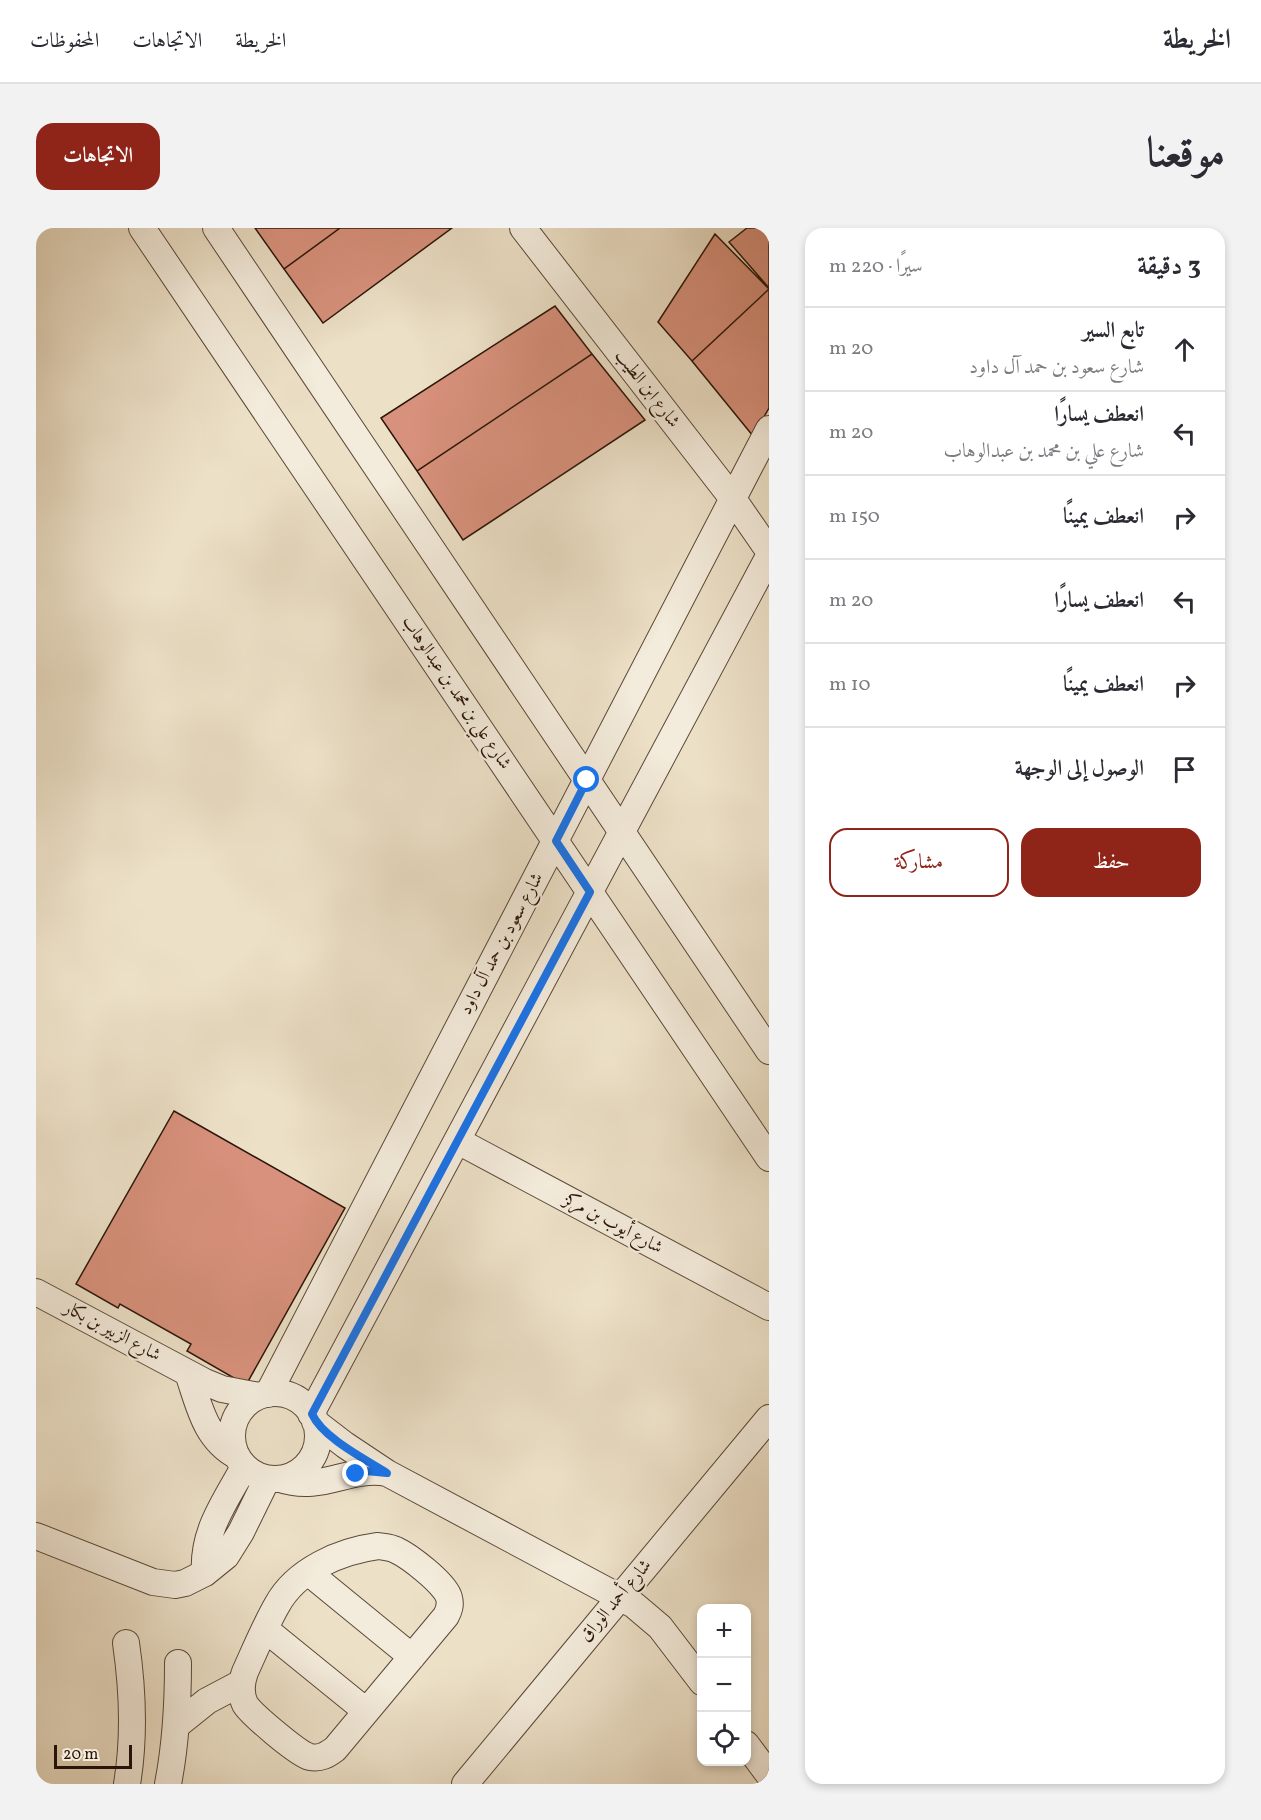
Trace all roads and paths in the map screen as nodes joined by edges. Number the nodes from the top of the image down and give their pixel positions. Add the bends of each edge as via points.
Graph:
1 (142, 228) edge
2 (216, 228) edge
3 (523, 228) edge
4 (769, 429) edge
5 (733, 499) junction
6 (769, 551) edge
7 (769, 556) edge
8 (587, 780) junction
9 (622, 832) junction
10 (556, 841) junction
11 (590, 892) junction
12 (769, 1051) edge
13 (458, 1140) junction
14 (769, 1158) edge
15 (36, 1292) edge
16 (769, 1307) edge
17 (188, 1373) junction
18 (263, 1395) junction
19 (314, 1418) junction
20 (769, 1418) edge
21 (240, 1462) junction
22 (387, 1473) junction
23 (274, 1479) junction
24 (36, 1536) edge
25 (308, 1572) junction
26 (205, 1573) junction
27 (619, 1597) junction
28 (266, 1629) junction
29 (126, 1642) dead end
30 (412, 1657) junction
31 (178, 1663) dead end
32 (697, 1675) edge
33 (241, 1683) junction
34 (366, 1711) junction
35 (177, 1725) junction
36 (751, 1750) edge
37 (769, 1776) edge
38 (127, 1780) edge
39 (156, 1784) edge
40 (168, 1784) edge
41 (465, 1784) edge

1 - 10 street, شارع علي بن محمد بن عبدالوهاب
2 - 8 street
3 - 5 street, شارع ابن الطيب
4 - 5 street, شارع سعود بن حمد آل داود
5 - 6 street, شارع ابن الطيب
5 - 8 street, شارع سعود بن حمد آل داود
7 - 9 street
8 - 9 street
8 - 10 street, شارع سعود بن حمد آل داود
9 - 11 street
9 - 12 street
10 - 11 street, شارع علي بن محمد بن عبدالوهاب
10 - 18 street, شارع سعود بن حمد آل داود
11 - 13 street
11 - 14 street, شارع علي بن محمد بن عبدالوهاب
13 - 16 street, شارع أيوب بن مركز
13 - 19 street
15 - 17 street, شارع الزبير بن بكار
17 - 18 street, شارع الزبير بن بكار via 222,1389
17 - 21 street via 206,1426
18 - 19 street via 285,1395 300,1402
18 - 21 street via 247,1403 232,1428 232,1443
19 - 22 street
19 - 23 street via 318,1437 307,1465 294,1475
20 - 27 street, شارع أحمد الوراق
21 - 23 street via 255,1474
21 - 26 street via 205,1545
22 - 23 street via 366,1471 310,1484
22 - 27 street
23 - 26 street via 226,1556
24 - 26 street via 153,1582 185,1583
25 - 28 street via 277,1603
25 - 30 street
25 - 30 street via 335,1557 368,1547 387,1547 404,1554 441,1585 450,1600 446,1616
27 - 32 street via 660,1627
27 - 41 street, شارع أحمد الوراق
28 - 33 street
28 - 34 street
29 - 38 street via 133,1703
30 - 34 street
31 - 35 street
33 - 34 street via 252,1713 308,1757 327,1755
33 - 35 street via 207,1701
35 - 40 street
36 - 37 street
38 - 39 street

